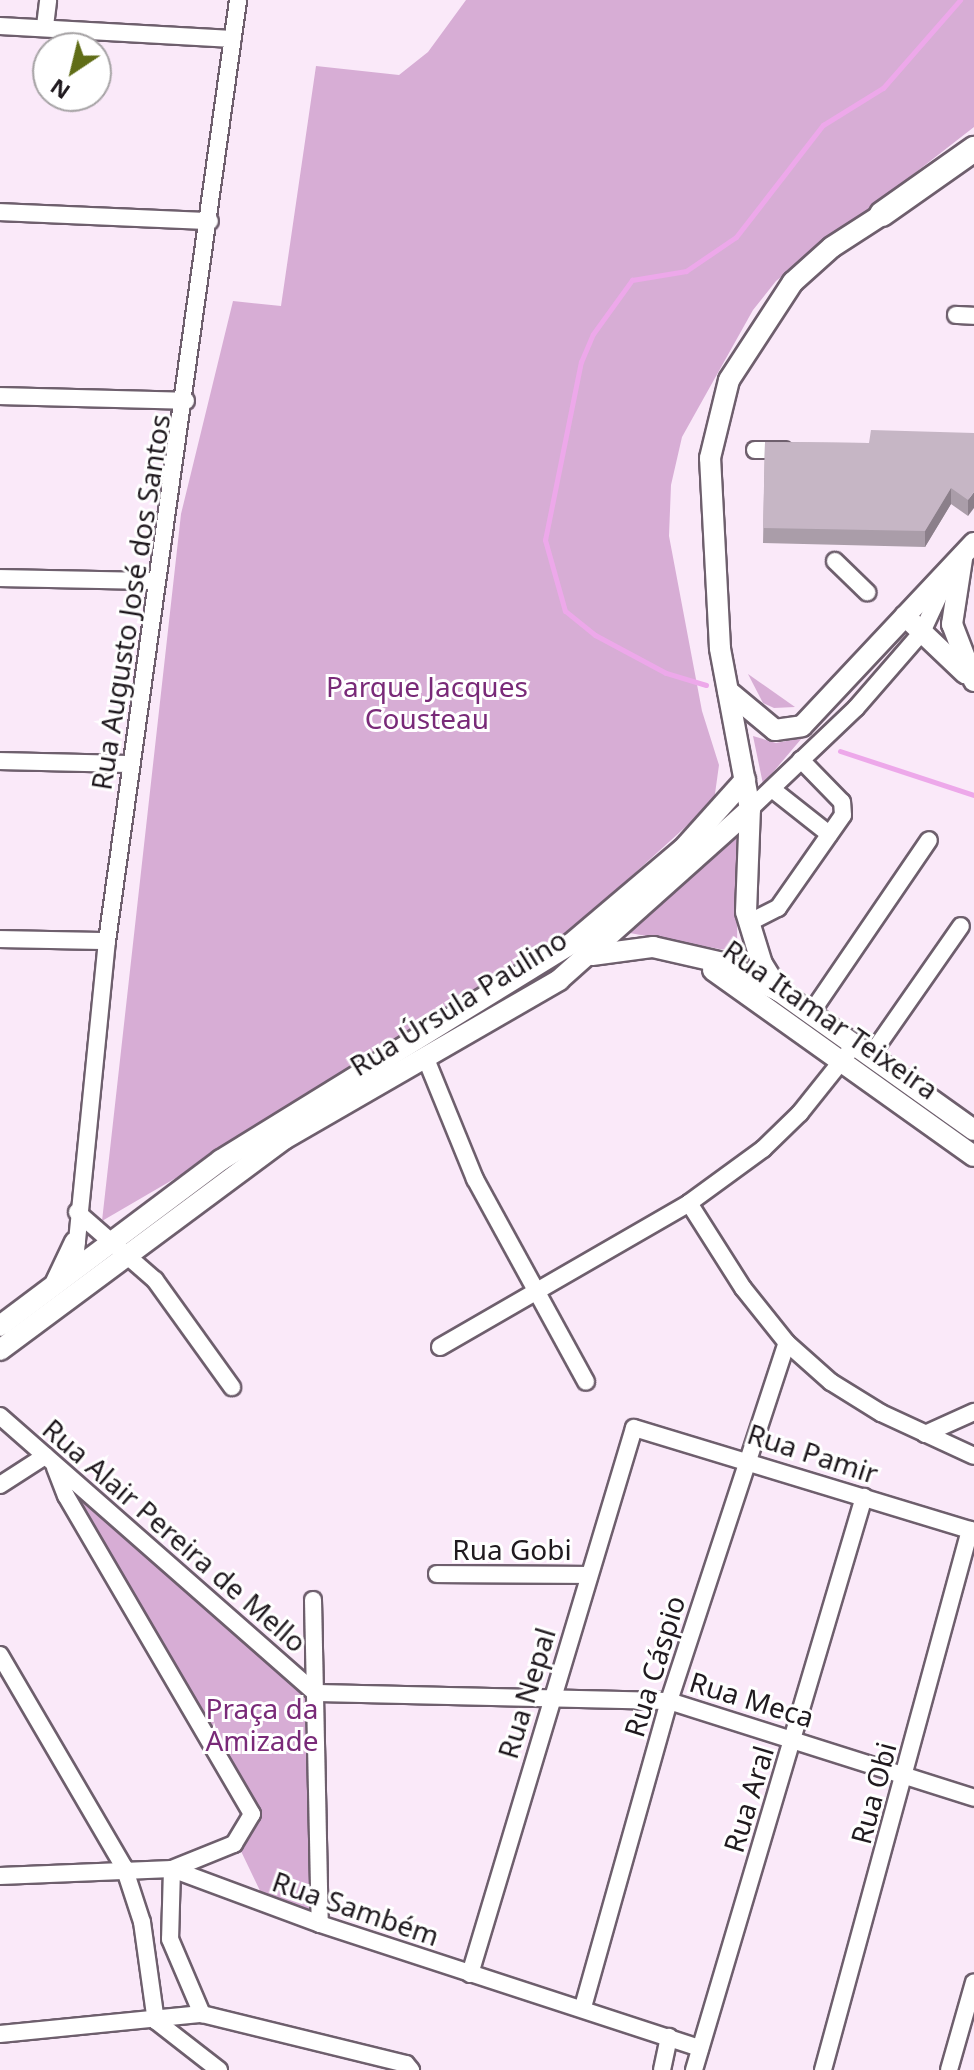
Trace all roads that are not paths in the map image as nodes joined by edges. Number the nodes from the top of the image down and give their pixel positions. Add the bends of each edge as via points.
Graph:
1 (48, 0) edge
2 (238, 0) edge
3 (0, 26) edge
4 (45, 26) junction
5 (233, 39) junction
6 (974, 149) edge
7 (974, 162) edge
8 (0, 212) edge
9 (882, 214) junction
10 (210, 221) junction
11 (956, 315) dead end
12 (974, 316) edge
13 (0, 396) edge
14 (186, 401) junction
15 (755, 450) dead end
16 (799, 451) edge
17 (835, 561) dead end
18 (961, 562) edge
19 (0, 578) edge
20 (155, 581) junction
21 (867, 592) dead end
22 (974, 593) edge
23 (905, 616) junction
24 (922, 632) junction
25 (974, 681) edge
26 (728, 691) junction
27 (801, 760) junction
28 (0, 761) edge
29 (131, 764) junction
30 (745, 780) junction
31 (772, 789) junction
32 (750, 809) junction
33 (829, 834) junction
34 (929, 840) dead end
35 (748, 923) junction
36 (961, 926) dead end
37 (0, 939) edge
38 (107, 941) junction
39 (587, 956) junction
40 (694, 956) junction
41 (779, 991) junction
42 (811, 1013) junction
43 (856, 1053) junction
44 (426, 1059) junction
45 (974, 1130) edge
46 (974, 1156) edge
47 (689, 1203) junction
48 (77, 1212) junction
49 (75, 1242) junction
50 (109, 1244) junction
51 (127, 1255) junction
52 (87, 1274) junction
53 (51, 1289) junction
54 (532, 1290) junction
55 (0, 1326) edge
56 (787, 1343) junction
57 (440, 1347) dead end
58 (0, 1350) edge
59 (586, 1382) dead end
60 (232, 1387) dead end
61 (974, 1412) edge
62 (0, 1416) edge
63 (634, 1428) joint
64 (925, 1434) junction
65 (974, 1456) edge
66 (747, 1458) junction
67 (50, 1460) junction
68 (0, 1485) edge
69 (864, 1497) junction
70 (972, 1530) edge
71 (437, 1574) dead end
72 (588, 1575) junction
73 (313, 1600) dead end
74 (0, 1655) edge
75 (315, 1693) junction
76 (669, 1701) junction
77 (550, 1702) junction
78 (793, 1738) junction
79 (905, 1775) junction
80 (974, 1798) edge
81 (124, 1867) junction
82 (172, 1869) junction
83 (0, 1876) edge
84 (320, 1924) junction
85 (470, 1974) junction
86 (974, 1982) edge
87 (583, 2007) junction
88 (202, 2014) junction
89 (156, 2021) junction
90 (0, 2034) edge
91 (669, 2037) junction
92 (700, 2048) junction
93 (409, 2067) edge
94 (219, 2070) edge
95 (662, 2070) edge
96 (694, 2070) edge
97 (823, 2070) edge
98 (949, 2070) edge

1 - 4 street
2 - 5 street, Rua Augusto José dos Santos
3 - 4 street
4 - 5 street
5 - 10 street, Rua Augusto José dos Santos
6 - 9 highway
7 - 9 main road, Rua Itamar Teixeira
8 - 10 street
9 - 26 main road, Rua Itamar Teixeira via 793,282 729,380 710,458 713,552
10 - 14 street, Rua Augusto José dos Santos
11 - 12 street
13 - 14 street
14 - 20 street, Rua Augusto José dos Santos
15 - 16 street
17 - 21 street
18 - 22 street
18 - 23 main road
18 - 24 street, Rua Úrsula Paulino
18 - 25 main road via 952,624
19 - 20 street
20 - 29 street, Rua Augusto José dos Santos
23 - 24 main road
23 - 26 main road via 802,726 775,730
24 - 25 main road
24 - 27 street, Rua Úrsula Paulino
26 - 30 main road, Rua Itamar Teixeira
27 - 31 street, Rua Úrsula Paulino
27 - 33 street via 842,802 843,815
28 - 29 street
29 - 38 street, Rua Augusto José dos Santos
30 - 32 main road, Rua Itamar Teixeira
30 - 50 main road, Rua Úrsula Paulino via 683,849 572,943 233,1153
31 - 32 street, Rua Úrsula Paulino
31 - 33 street
32 - 35 main road, Rua Itamar Teixeira
32 - 39 main road, Rua Úrsula Paulino
33 - 35 street via 771,916
34 - 42 street
35 - 41 main road, Rua Itamar Teixeira via 762,964
36 - 43 street
37 - 38 street
38 - 48 street, Rua Augusto José dos Santos
39 - 40 main road, Rua Itamar Teixeira via 653,947
39 - 44 main road, Rua Úrsula Paulino via 559,980
40 - 41 main road, Rua Itamar Teixeira via 723,963
40 - 43 main road, Rua Itamar Teixeira
41 - 42 main road, Rua Itamar Teixeira
42 - 43 main road, Rua Itamar Teixeira
43 - 45 main road, Rua Itamar Teixeira
43 - 46 main road, Rua Itamar Teixeira
43 - 47 street via 763,1149
44 - 51 main road, Rua Úrsula Paulino via 284,1139
44 - 54 street via 475,1179
47 - 54 street
47 - 56 street via 743,1288
48 - 49 street, Rua Augusto José dos Santos
48 - 50 street
49 - 52 street, Rua Augusto José dos Santos
49 - 53 main road
50 - 51 street
50 - 52 main road, Rua Úrsula Paulino
51 - 52 main road, Rua Úrsula Paulino
51 - 60 street via 155,1280
52 - 53 main road, Rua Úrsula Paulino
52 - 58 main road, Rua Úrsula Paulino
53 - 55 main road, Rua Úrsula Paulino
54 - 57 street
54 - 59 street
56 - 64 street via 831,1382
56 - 66 street, Rua Cáspio
61 - 64 street
62 - 67 street, Rua Alair Pereira de Mello
63 - 66 street, Rua Pamir
63 - 72 street, Rua Nepal
64 - 65 street
66 - 69 street, Rua Pamir
66 - 76 street, Rua Cáspio
67 - 68 street
67 - 75 street, Rua Alair Pereira de Mello
67 - 82 street via 252,1814 234,1844
69 - 70 street, Rua Pamir
69 - 78 street, Rua Aral
70 - 79 street, Rua Obi
71 - 72 street, Rua Gobi
72 - 77 street, Rua Nepal
73 - 75 street
74 - 81 street
75 - 77 street, Rua Meca
75 - 84 street
76 - 77 street, Rua Meca
76 - 78 street, Rua Meca
76 - 87 street, Rua Cáspio
77 - 85 street, Rua Nepal
78 - 79 street, Rua Meca
78 - 92 street, Rua Aral
79 - 80 street, Rua Meca
79 - 97 street, Rua Obi
81 - 82 street
81 - 83 street
81 - 89 street via 142,1922
82 - 84 street, Rua Sambém
82 - 88 street via 170,1939
84 - 85 street, Rua Sambém
85 - 87 street, Rua Sambém
86 - 98 street
87 - 91 street, Rua Sambém
88 - 89 street
88 - 93 street
89 - 90 street
89 - 94 street
91 - 92 street, Rua Sambém
91 - 95 street
92 - 96 street, Rua Aral

